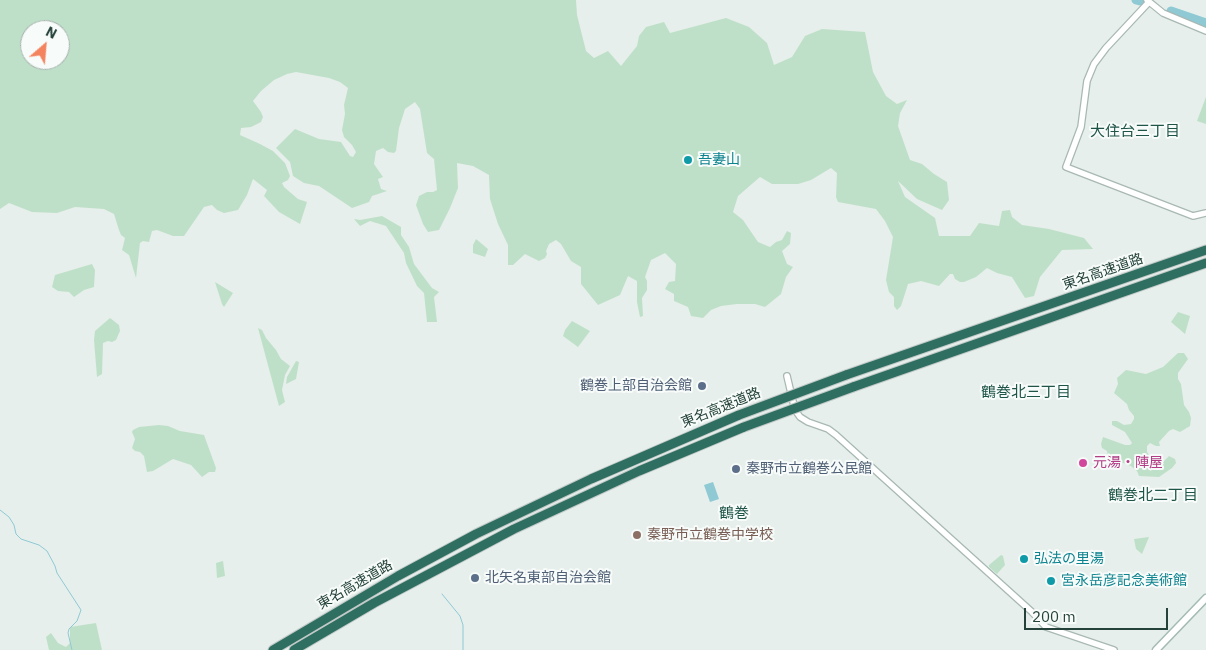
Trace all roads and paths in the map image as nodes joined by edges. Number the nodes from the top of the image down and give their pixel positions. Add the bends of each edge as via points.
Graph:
1 (1148, 1) edge
2 (1206, 31) edge
3 (1206, 213) edge
4 (1206, 250) edge
5 (1206, 263) edge
6 (787, 376) dead end
7 (1206, 598) edge
8 (273, 650) edge
9 (294, 650) edge
10 (1114, 650) edge
11 (1156, 650) edge

1 - 2 street via 1163,13
1 - 3 street via 1094,64 1087,81 1081,127 1066,167 1193,216
4 - 8 highway, 東名高速道路, bridge via 846,375 740,415 600,475 502,521 398,576
5 - 9 highway, 東名高速道路, bridge via 853,387 647,468 506,533
6 - 10 street via 795,410 800,417 836,435 1046,627
7 - 11 main road

